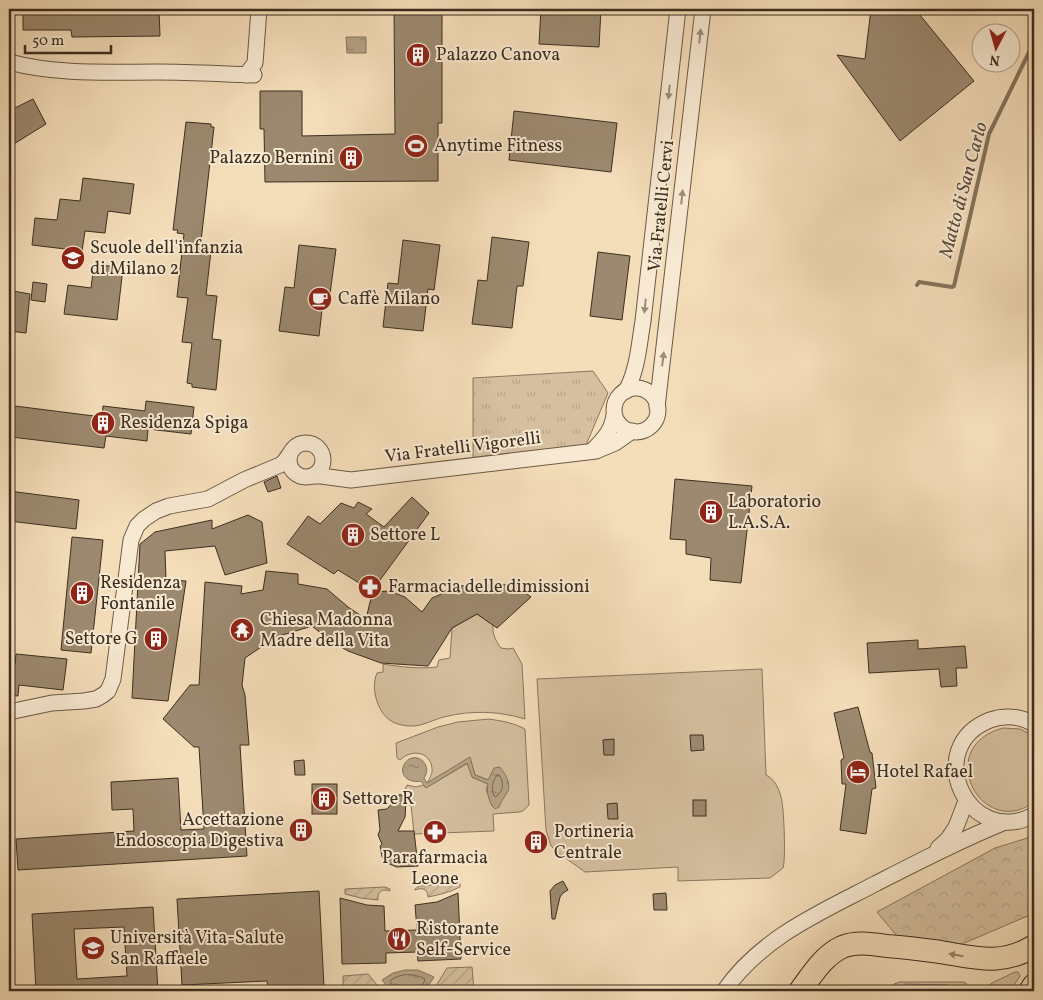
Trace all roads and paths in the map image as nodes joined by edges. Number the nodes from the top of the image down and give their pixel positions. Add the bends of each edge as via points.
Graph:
1 (258, 9) edge
2 (678, 9) edge
3 (703, 9) edge
4 (9, 62) edge
5 (626, 391) junction
6 (657, 407) junction
7 (614, 415) junction
8 (632, 431) junction
9 (592, 451) junction
10 (289, 456) junction
11 (323, 461) junction
12 (274, 468) junction
13 (292, 471) junction
14 (313, 476) junction
15 (340, 479) junction
16 (9, 712) edge
17 (1034, 724) edge
18 (966, 801) junction
19 (1034, 815) edge
20 (1005, 822) junction
21 (928, 856) junction
22 (1034, 946) edge
23 (1034, 985) edge
24 (724, 991) edge
25 (800, 991) edge
26 (1030, 991) edge

1 - 4 street via 255,63 250,75 70,72
2 -> 5 street, Via Fratelli Cervi via 643,321 634,372
6 -> 3 street, Via Fratelli Cervi
5 - 6 street via 637,388 648,392
5 - 7 street via 617,398
6 - 8 street via 652,425 642,431
7 - 8 street via 620,426
7 - 9 street via 609,432
8 - 9 street, Via Fratelli Vigorelli via 609,446
9 - 15 street, Via Fratelli Vigorelli
10 - 11 street via 296,446 307,443 318,449
10 - 12 street
10 - 13 street
11 - 14 street
11 - 15 street via 327,470
12 - 13 street
12 - 16 street via 208,499 156,511 137,526 130,546 113,679 103,695 90,700 52,703
13 - 14 street via 301,477
14 - 15 street, Via Fratelli Vigorelli
17 - 18 street via 1019,718 1000,718 982,724 967,737 960,748 956,770
18 - 20 street via 986,817
18 - 21 street via 956,828
19 - 20 street
20 - 21 street
21 - 24 street via 770,943
22 -> 25 highway via 1016,955 988,959 876,944 849,945 824,960
23 - 26 highway

